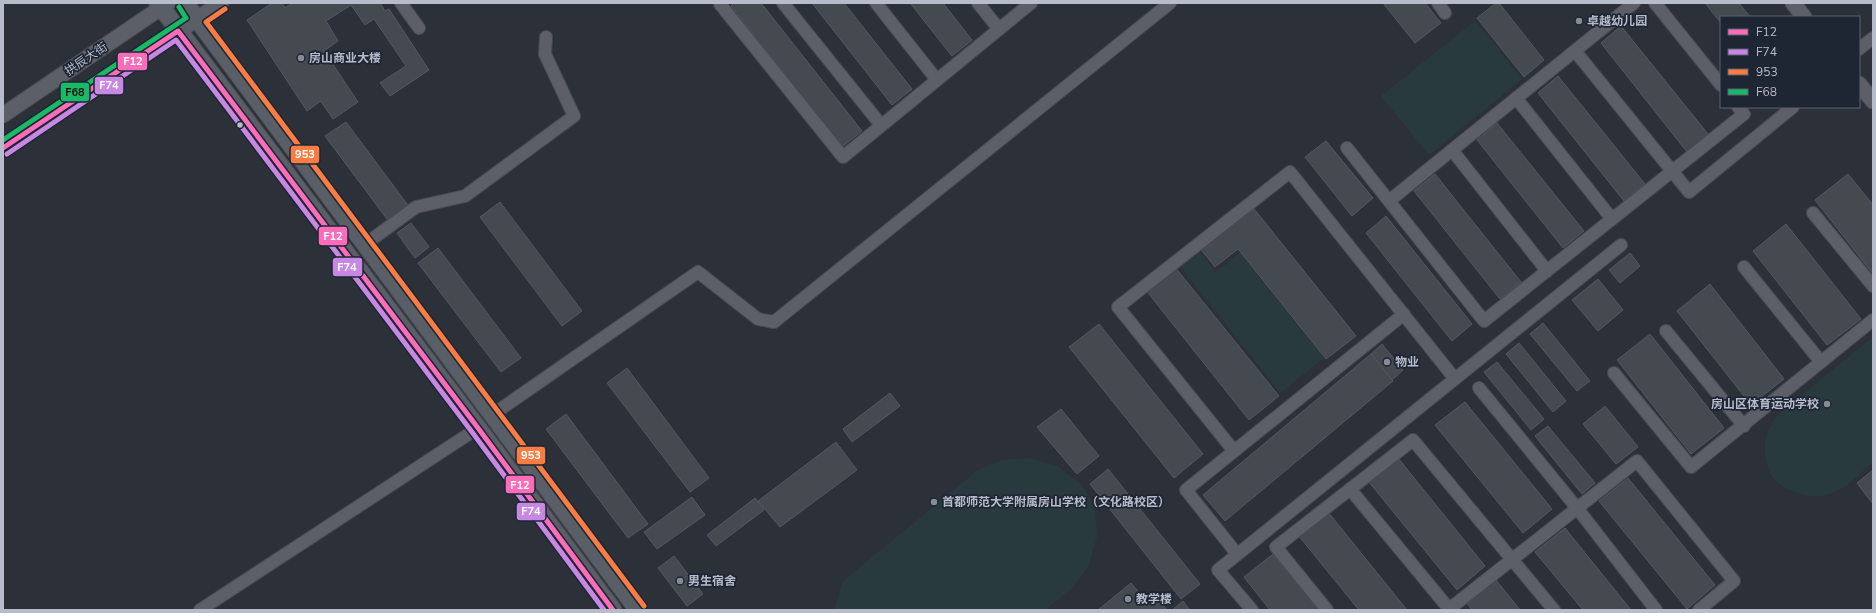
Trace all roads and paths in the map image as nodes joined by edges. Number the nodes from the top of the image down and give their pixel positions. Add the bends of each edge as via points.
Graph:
1 (185, 3) edge
2 (221, 3) edge
3 (400, 3) edge
4 (722, 3) edge
5 (783, 3) edge
6 (876, 3) edge
7 (978, 3) edge
8 (1032, 3) edge
9 (1170, 3) edge
10 (1634, 3) edge
11 (1655, 3) edge
12 (1793, 3) edge
13 (162, 5) edge
14 (1803, 16) edge
15 (196, 20) junction
16 (419, 28) dead end
17 (999, 29) junction
18 (178, 31) junction
19 (546, 37) dead end
20 (1873, 38) edge
21 (1860, 48) edge
22 (1575, 51) junction
23 (937, 80) junction
24 (1720, 84) edge
25 (1860, 85) edge
26 (1516, 98) junction
27 (1873, 101) edge
28 (1739, 108) edge
29 (1792, 108) edge
30 (3, 114) edge
31 (881, 125) junction
32 (3, 148) edge
33 (1347, 148) dead end
34 (1452, 150) junction
35 (1389, 201) junction
36 (1813, 213) dead end
37 (1612, 219) junction
38 (364, 245) junction
39 (1621, 245) dead end
40 (1744, 267) dead end
41 (1547, 271) junction
42 (1873, 286) edge
43 (1404, 314) junction
44 (1873, 320) edge
45 (1666, 331) dead end
46 (1821, 362) junction
47 (1614, 373) dead end
48 (1455, 378) junction
49 (1479, 388) dead end
50 (492, 415) junction
51 (1744, 426) junction
52 (478, 428) junction
53 (1234, 451) junction
54 (1350, 489) junction
55 (1577, 508) junction
56 (1237, 554) junction
57 (1512, 560) junction
58 (200, 610) edge
59 (613, 610) edge
60 (638, 610) edge
61 (1252, 610) edge
62 (1327, 610) edge
63 (1449, 610) edge
64 (1554, 610) edge
65 (1656, 610) edge
66 (1699, 610) edge

1 - 15 main road
2 - 15 street
3 - 16 street
4 - 31 street via 720,4 843,157
5 - 31 street
6 - 23 street
7 - 17 street
8 - 17 street
9 - 50 street via 774,322 758,319 698,272
10 - 22 street
11 - 24 street
12 - 14 street
13 - 18 main road
13 - 30 street, 拱辰大街
15 - 18 street
15 - 38 main road
17 - 23 street
18 - 32 street
18 - 52 main road
19 - 38 street via 545,54 574,116 465,196 416,207
20 - 21 street
22 - 26 street
22 - 29 street via 1689,192
23 - 31 street
25 - 27 street
26 - 34 street
26 - 37 street
28 - 37 street via 1744,114
33 - 35 street
34 - 35 street
34 - 41 street
35 - 41 street via 1484,321
36 - 42 street
37 - 41 street
38 - 50 main road
39 - 48 street
40 - 46 street
43 - 48 street
43 - 53 street
43 - 53 street via 1290,172 1118,307
44 - 46 street
45 - 51 street
46 - 51 street
47 - 51 street via 1691,467
48 - 56 street
49 - 55 street
50 - 60 main road
52 - 58 street
52 - 59 main road
53 - 56 street via 1186,490
54 - 57 street via 1413,440
54 - 62 street via 1276,547
54 - 63 street
55 - 57 street
55 - 65 street
55 - 66 street via 1637,461 1734,581
56 - 61 street via 1218,570
57 - 63 street
57 - 64 street

